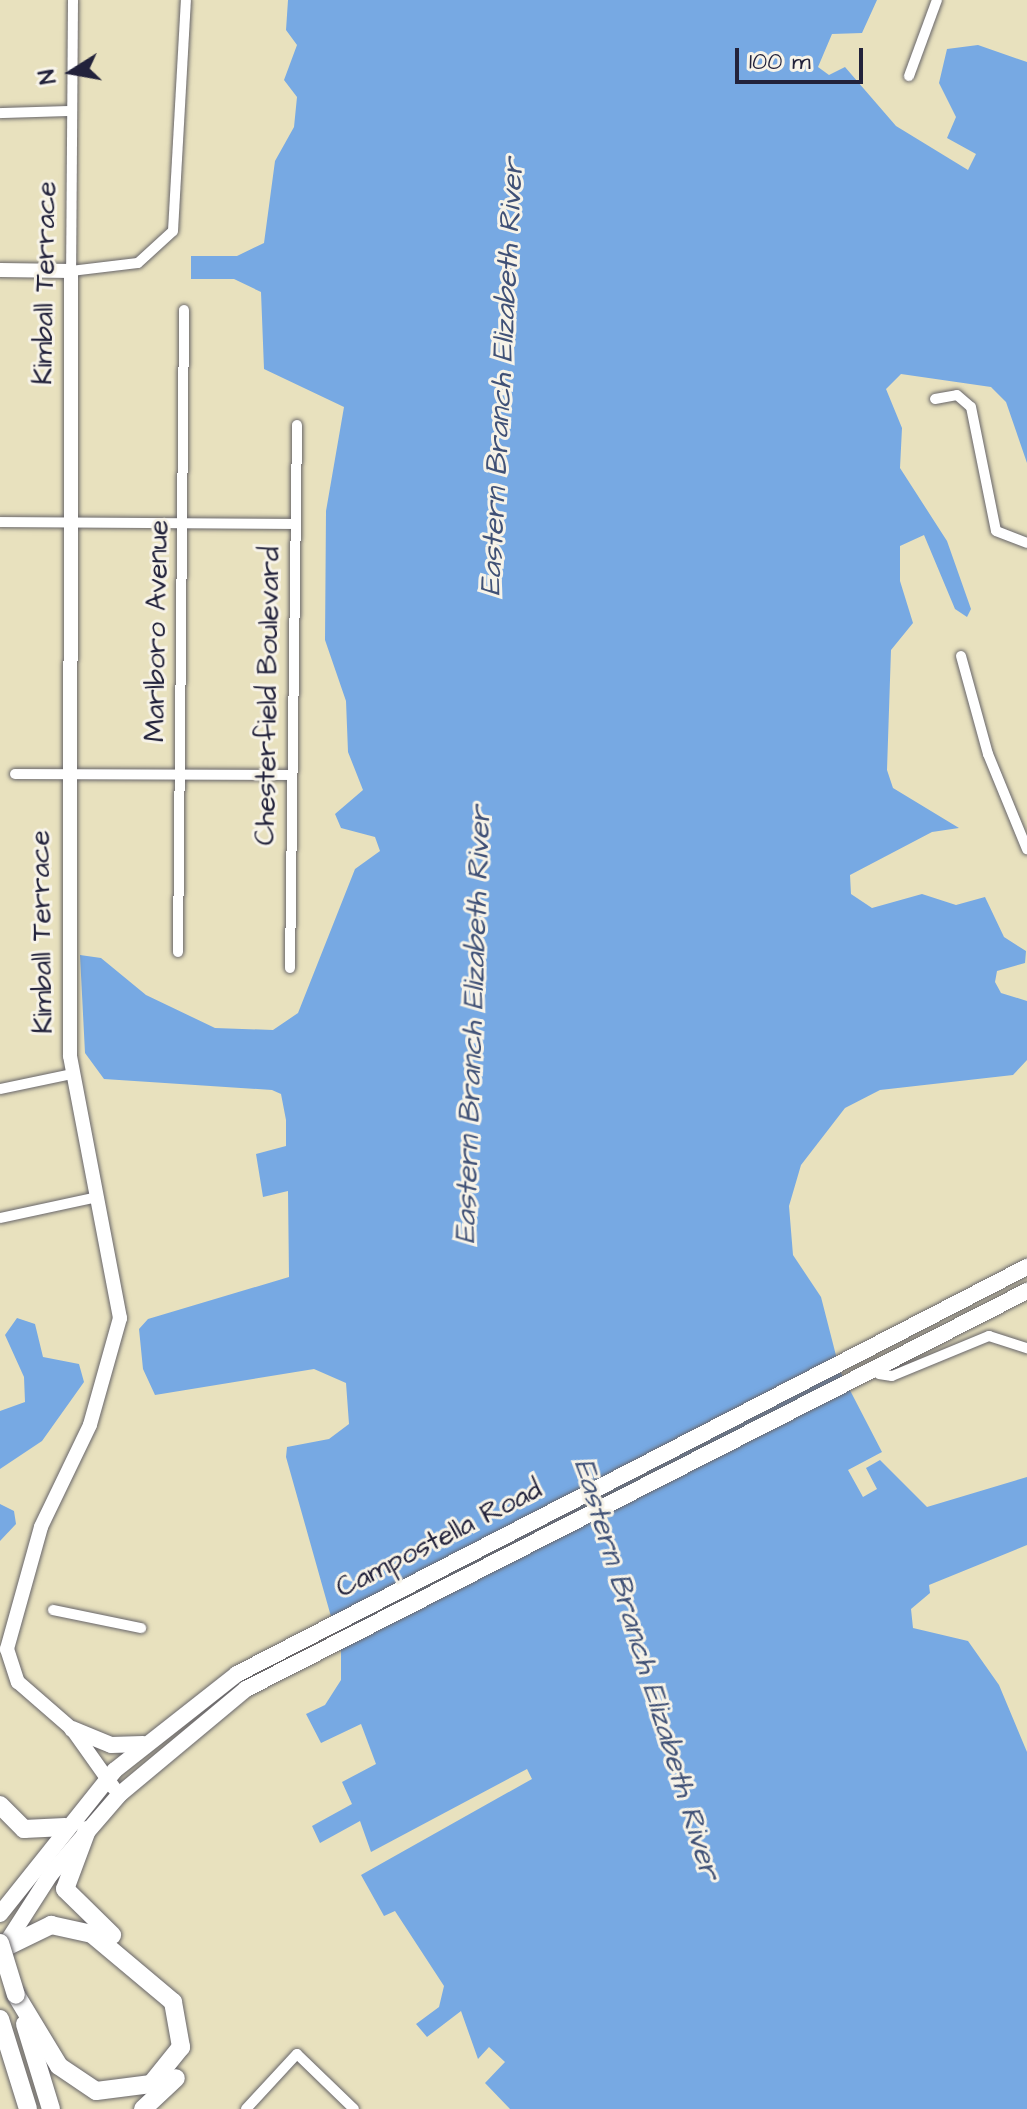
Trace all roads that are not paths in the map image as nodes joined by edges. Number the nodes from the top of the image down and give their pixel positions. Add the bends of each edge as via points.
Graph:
1 (73, 0) edge
2 (186, 0) edge
3 (937, 0) edge
4 (909, 76) dead end
5 (72, 111) junction
6 (0, 113) edge
7 (0, 270) edge
8 (71, 271) junction
9 (184, 310) dead end
10 (935, 399) dead end
11 (297, 425) dead end
12 (0, 522) edge
13 (69, 522) junction
14 (182, 524) junction
15 (294, 524) junction
16 (1027, 543) edge
17 (961, 656) dead end
18 (15, 774) dead end
19 (67, 774) junction
20 (180, 774) junction
21 (290, 775) junction
22 (1026, 842) edge
23 (178, 952) dead end
24 (290, 968) dead end
25 (72, 1074) junction
26 (0, 1089) edge
27 (97, 1197) junction
28 (0, 1218) edge
29 (1027, 1267) edge
30 (1027, 1291) edge
31 (1027, 1348) edge
32 (879, 1374) dead end
33 (53, 1610) dead end
34 (141, 1628) dead end
35 (72, 1729) junction
36 (143, 1744) junction
37 (106, 1780) junction
38 (120, 1794) junction
39 (0, 1805) edge
40 (65, 1827) junction
41 (87, 1830) junction
42 (0, 1914) edge
43 (1, 1948) edge
44 (16, 1995) junction
45 (0, 2020) edge
46 (26, 2109) edge
47 (51, 2109) edge
48 (143, 2109) edge
49 (246, 2109) edge
50 (354, 2109) edge

1 - 5 street, Kimball Terrace
2 - 8 street via 173,231 138,263
3 - 4 street
5 - 6 street
5 - 8 street, Kimball Terrace
7 - 8 street
8 - 13 street, Kimball Terrace
9 - 14 street, Marlboro Avenue
10 - 16 street via 951,394 967,402 999,535
11 - 15 street, Chesterfield Boulevard
12 - 13 street
13 - 14 street
13 - 19 street, Kimball Terrace
14 - 15 street
14 - 20 street, Marlboro Avenue
15 - 21 street, Chesterfield Boulevard
17 - 22 street via 997,781
18 - 19 street
19 - 20 street
19 - 25 street, Kimball Terrace
20 - 21 street
20 - 23 street, Marlboro Avenue
21 - 24 street, Chesterfield Boulevard
25 - 26 street
25 - 27 street, Kimball Terrace
27 - 28 street
27 - 35 street, Kimball Terrace via 119,1298 117,1334 90,1425 48,1507 7,1649 18,1682
29 - 36 main road, Campostella Road via 263,1659
30 - 38 main road, Campostella Road via 271,1674 156,1759
31 - 32 street via 989,1336 892,1376
33 - 34 street
35 - 36 main road via 111,1745
35 - 37 street, Kimball Terrace
36 - 37 main road, Campostella Road
37 - 38 street, Kimball Terrace
37 - 40 main road, Campostella Road
38 - 41 main road, Campostella Road
39 - 40 highway via 24,1829
40 - 42 main road, Campostella Road
41 - 43 main road, Campostella Road
41 - 48 highway via 65,1874 68,1897 172,1984 193,2022 185,2067
43 - 44 highway, bridge
43 - 44 highway via 51,1925 92,1934 173,2002 181,2047 151,2084 96,2091 59,2066
44 - 47 highway
45 - 46 highway
49 - 50 street via 297,2054

